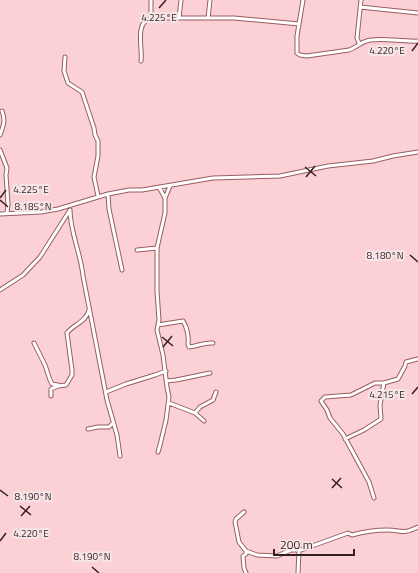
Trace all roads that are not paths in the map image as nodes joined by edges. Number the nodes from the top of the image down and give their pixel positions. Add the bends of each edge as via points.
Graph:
1 (152, 0) edge
2 (181, 0) edge
3 (210, 0) edge
4 (303, 0) edge
5 (361, 0) edge
6 (360, 7) junction
7 (418, 13) edge
8 (150, 18) junction
9 (179, 18) junction
10 (208, 18) junction
11 (299, 24) junction
12 (418, 41) edge
13 (359, 43) junction
14 (65, 57) dead end
15 (141, 61) dead end
16 (2, 112) dead end
17 (0, 135) edge
18 (0, 150) edge
19 (418, 152) edge
20 (170, 186) junction
21 (159, 188) junction
22 (108, 194) junction
23 (98, 196) junction
24 (165, 198) junction
25 (73, 205) junction
26 (70, 210) junction
27 (7, 213) junction
28 (0, 214) edge
29 (157, 248) junction
30 (137, 250) dead end
31 (122, 270) dead end
32 (0, 290) edge
33 (89, 308) junction
34 (158, 325) junction
35 (34, 342) dead end
36 (213, 343) dead end
37 (418, 359) edge
38 (166, 371) junction
39 (210, 373) dead end
40 (166, 381) junction
41 (384, 383) junction
42 (62, 386) junction
43 (106, 392) junction
44 (216, 392) dead end
45 (52, 396) dead end
46 (169, 402) junction
47 (195, 413) junction
48 (204, 421) dead end
49 (113, 423) junction
50 (88, 429) dead end
51 (345, 439) junction
52 (158, 452) dead end
53 (120, 456) dead end
54 (374, 498) dead end
55 (244, 512) dead end
56 (418, 526) edge
57 (299, 550) junction
58 (246, 551) junction
59 (246, 573) edge
60 (298, 573) edge

1 - 8 street
2 - 9 street
3 - 10 street
4 - 11 street
5 - 6 street
6 - 7 street
6 - 13 street via 357,38
8 - 9 street
8 - 15 street via 142,24 140,33
9 - 10 street
10 - 11 street
11 - 13 street via 297,53 300,55 354,49
12 - 13 street via 370,40
14 - 23 street via 64,71 68,83 82,92 98,141 94,176
16 - 17 street via 5,119
18 - 27 street via 7,168
19 - 20 street via 280,176 213,178
20 - 21 street
20 - 24 street
21 - 22 street
21 - 24 street
22 - 23 street
22 - 31 street
23 - 25 street
24 - 29 street
25 - 26 street
25 - 27 street via 41,212
26 - 32 street via 40,257 18,279
26 - 33 street
27 - 28 street
29 - 30 street
29 - 34 street
33 - 42 street via 82,321 66,333 72,375 68,384
33 - 43 street
34 - 36 street via 183,321 189,347
34 - 38 street
35 - 42 street via 52,384
37 - 41 street via 406,362 398,379
38 - 40 street
38 - 43 street
39 - 40 street
40 - 46 street
41 - 51 street via 380,405 381,419
41 - 51 street via 375,383 351,394 325,397 321,401
42 - 45 street via 51,390
43 - 49 street
44 - 47 street via 213,400
46 - 47 street
46 - 52 street
47 - 48 street
49 - 50 street via 108,427
49 - 53 street via 118,435
51 - 54 street via 369,482
55 - 58 street via 235,522 239,542
56 - 57 street via 404,532 386,530 352,535 348,533
57 - 58 street via 277,556 257,555
57 - 60 street
58 - 59 street via 243,556

